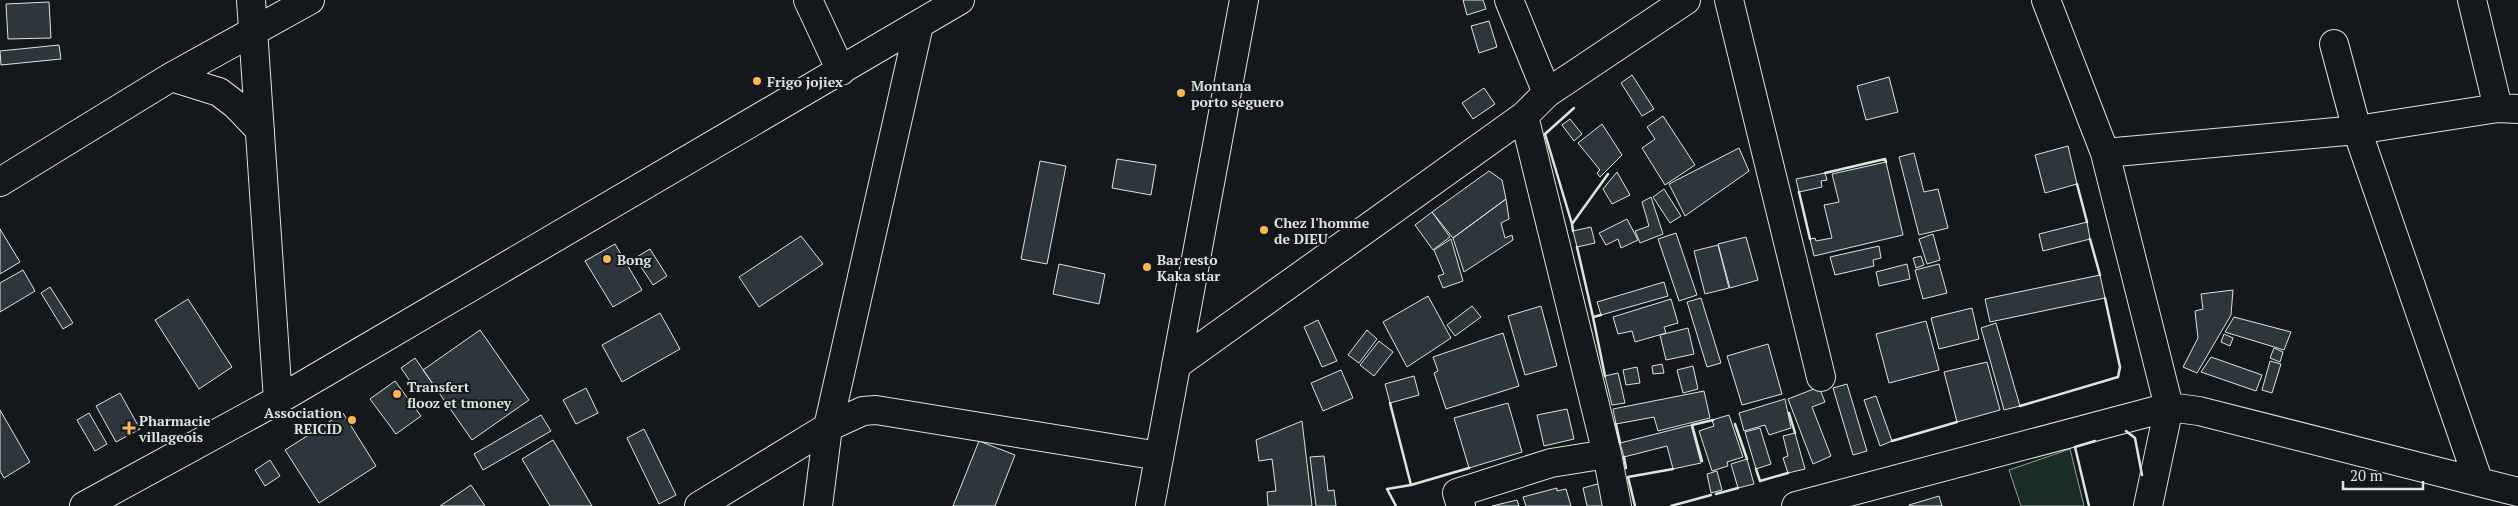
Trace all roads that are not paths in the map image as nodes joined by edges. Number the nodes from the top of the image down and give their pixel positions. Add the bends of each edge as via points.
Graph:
1 (251, 0) edge
2 (310, 0) edge
3 (808, 0) edge
4 (960, 0) edge
5 (1244, 0) edge
6 (1509, 0) edge
7 (1686, 0) edge
8 (1729, 0) edge
9 (2046, 0) edge
10 (2472, 0) edge
11 (919, 25) junction
12 (253, 32) junction
13 (2334, 44) dead end
14 (840, 71) junction
15 (171, 77) junction
16 (1547, 93) junction
17 (2508, 109) edge
18 (1524, 116) junction
19 (260, 130) junction
20 (2357, 130) junction
21 (2105, 153) junction
22 (0, 182) edge
23 (1176, 365) junction
24 (1821, 378) dead end
25 (278, 400) junction
26 (2169, 407) junction
27 (828, 427) junction
28 (1607, 454) junction
29 (1159, 456) junction
30 (2478, 480) junction
31 (2518, 492) edge
32 (84, 506) edge
33 (699, 506) edge
34 (818, 506) edge
35 (1150, 506) edge
36 (1461, 506) edge
37 (1618, 506) edge
38 (1796, 506) edge
39 (2148, 506) edge

1 - 12 street
2 - 12 street
3 - 14 street
4 - 11 street
5 - 23 street
6 - 16 street
7 - 16 street
8 - 24 street
9 - 21 street
10 - 17 street
11 - 14 street
11 - 27 street
12 - 15 street
12 - 19 street
13 - 20 street
14 - 25 street
15 - 19 street via 219,92
15 - 22 street
16 - 18 street
17 - 20 street
18 - 23 street
18 - 28 street
19 - 25 street
20 - 21 street
20 - 30 street
21 - 26 street
23 - 29 street
25 - 32 street
26 - 30 street via 2199,411
26 - 38 street
26 - 39 street
27 - 29 street via 876,410
27 - 33 street
27 - 34 street
28 - 36 street via 1551,463 1457,493
28 - 37 street
29 - 35 street
30 - 31 street

